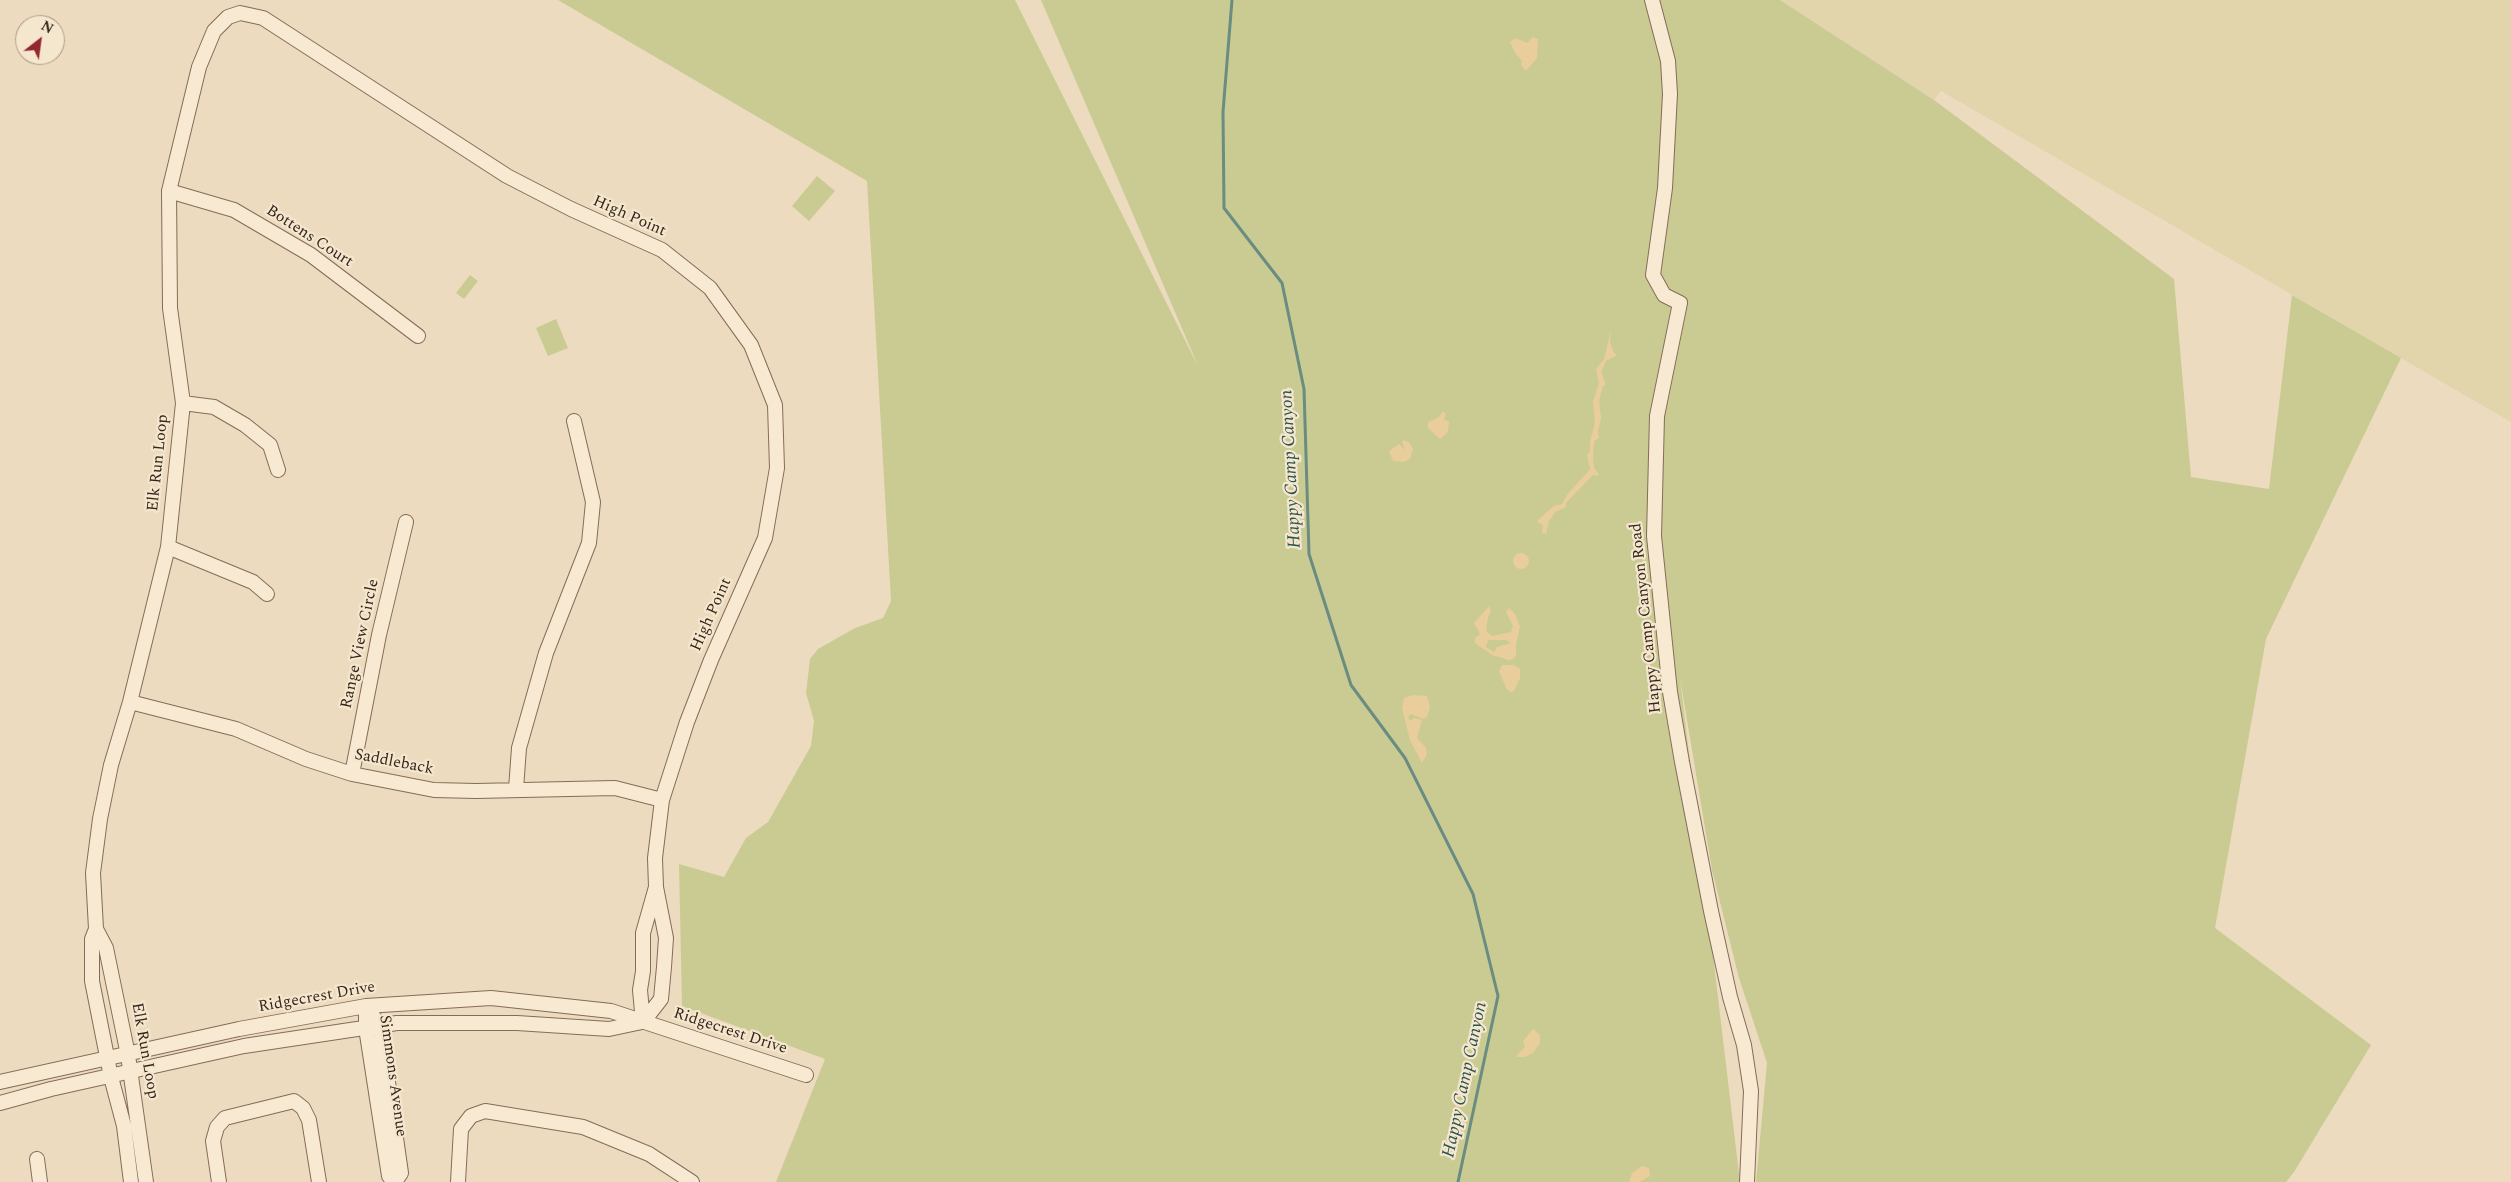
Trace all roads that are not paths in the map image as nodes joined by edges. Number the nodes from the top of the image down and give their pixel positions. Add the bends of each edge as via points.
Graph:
1 (1652, 0) edge
2 (240, 13) joint
3 (169, 191) junction
4 (418, 336) dead end
5 (183, 403) junction
6 (574, 421) dead end
7 (278, 470) dead end
8 (406, 522) dead end
9 (168, 547) junction
10 (267, 594) dead end
11 (130, 702) junction
12 (352, 774) junction
13 (516, 789) junction
14 (662, 800) junction
15 (656, 887) junction
16 (645, 927) junction
17 (662, 927) junction
18 (96, 929) junction
19 (366, 1006) junction
20 (643, 1022) junction
21 (380, 1026) junction
22 (366, 1028) junction
23 (128, 1055) junction
24 (107, 1060) junction
25 (132, 1072) junction
26 (806, 1075) dead end
27 (111, 1077) junction
28 (0, 1082) edge
29 (0, 1103) edge
30 (36, 1159) dead end
31 (40, 1182) edge
32 (131, 1182) edge
33 (146, 1182) edge
34 (219, 1182) edge
35 (319, 1182) edge
36 (395, 1182) edge
37 (458, 1182) edge
38 (692, 1182) edge
39 (1747, 1182) edge

1 - 39 street, Happy Camp Canyon Road via 1668,62 1670,94 1665,188 1653,275 1664,295 1680,303 1658,416 1654,536 1670,692 1682,762 1711,911 1752,1091
2 - 3 street, Elk Run Loop via 228,17 214,31 199,66
2 - 14 street, High Point via 264,18 507,176 662,250 710,288 751,345 775,405 777,468 765,538 711,660
3 - 4 street, Bottens Court via 234,210 311,255
3 - 5 street, Elk Run Loop via 170,308
5 - 7 street via 214,407 245,425 270,445
5 - 9 street, Elk Run Loop
6 - 13 street via 593,502 589,542 546,653 519,748
8 - 12 street, Range View Circle via 379,635
9 - 10 street via 253,582
9 - 11 street, Elk Run Loop
11 - 12 street, Saddleback via 236,729 306,759
11 - 18 street, Elk Run Loop via 111,765 100,819 93,873
12 - 13 street, Saddleback via 434,790
13 - 14 street, Saddleback via 615,788
14 - 15 street, High Point via 655,858
15 - 16 street, High Point
15 - 17 street, High Point
16 - 17 street via 648,924
16 - 20 street, High Point via 640,990
17 - 20 street, High Point via 666,938 660,1000
18 - 23 street, Elk Run Loop via 106,948
18 - 24 street, Elk Run Loop via 92,940 92,981
19 - 20 street, Ridgecrest Drive via 491,998 611,1011
19 - 21 street, Simmons Avenue
19 - 22 street, Simmons Avenue
19 - 23 street, Ridgecrest Drive
20 - 21 street, Ridgecrest Drive via 609,1029 517,1023 397,1023
20 - 26 street, Ridgecrest Drive
21 - 22 street, Ridgecrest Drive
21 - 36 street, Simmons Avenue via 401,1173
22 - 25 street, Ridgecrest Drive via 244,1046
22 - 36 street, Simmons Avenue via 389,1176
23 - 24 street, Ridgecrest Drive
23 - 25 street, Elk Run Loop
24 - 27 street, Elk Run Loop
24 - 28 street, Ridgecrest Drive
25 - 27 street, Ridgecrest Drive
25 - 33 street, Elk Run Loop
27 - 29 street, Ridgecrest Drive
27 - 32 street, Elk Run Loop via 124,1126
30 - 31 street
34 - 35 street via 213,1140 217,1127 225,1118 294,1101 303,1108 309,1120
37 - 38 street via 461,1128 471,1116 485,1111 583,1127 649,1154

